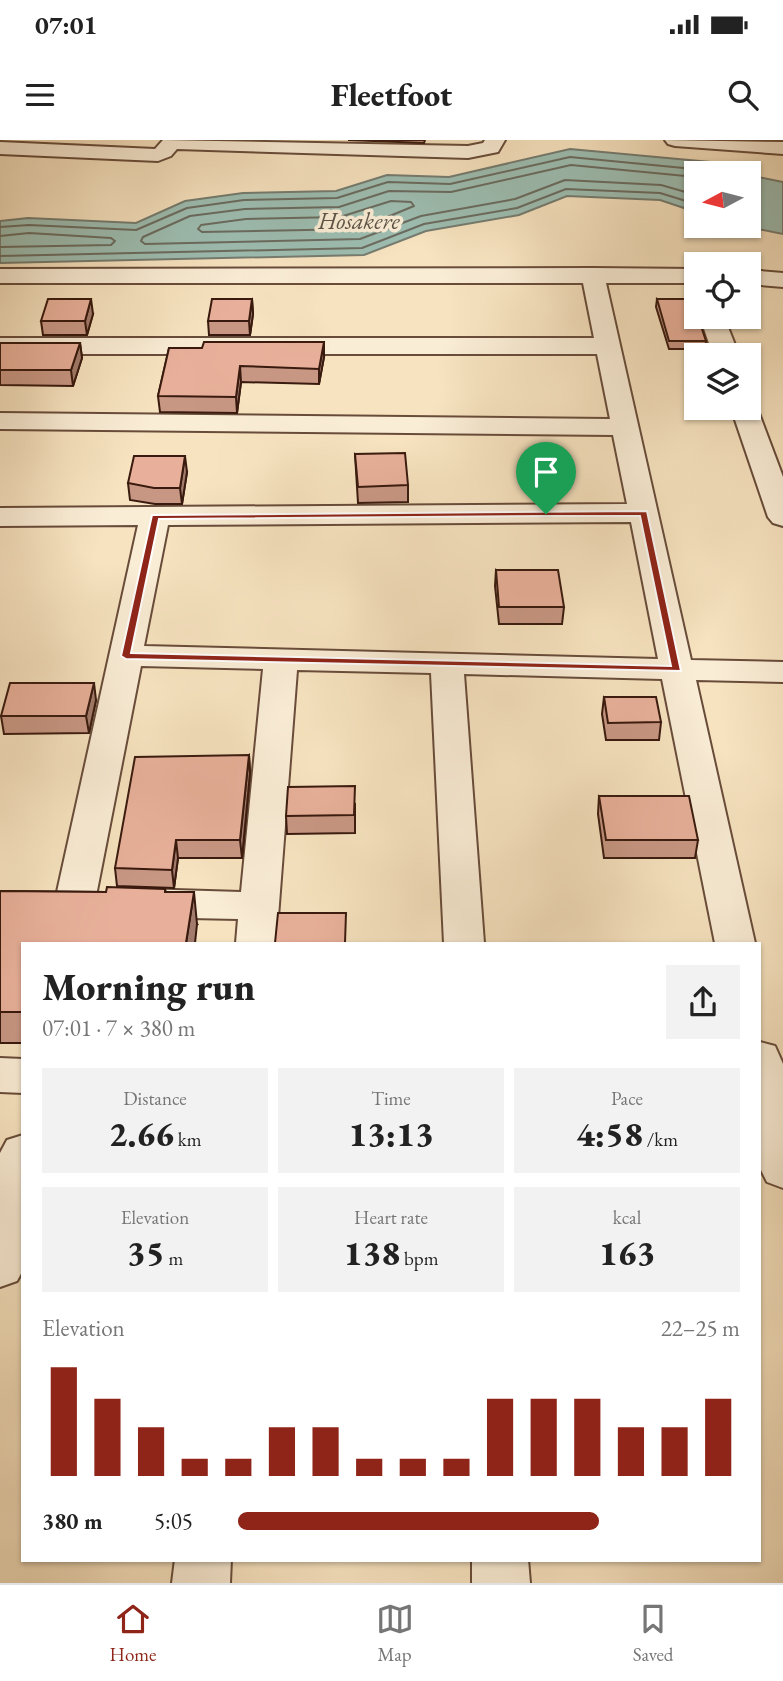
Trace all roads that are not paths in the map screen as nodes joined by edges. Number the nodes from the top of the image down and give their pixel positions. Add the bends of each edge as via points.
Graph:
1 (495, 140) edge
2 (675, 140) edge
3 (173, 142) edge
4 (87, 146) edge
5 (0, 148) edge
6 (783, 148) edge
7 (593, 275) junction
8 (0, 276) edge
9 (684, 276) edge
10 (761, 278) edge
11 (783, 279) edge
12 (0, 346) edge
13 (608, 346) junction
14 (748, 420) edge
15 (0, 421) edge
16 (626, 427) junction
17 (644, 513) junction
18 (0, 517) edge
19 (155, 517) junction
20 (783, 517) edge
21 (126, 656) junction
22 (281, 660) junction
23 (447, 664) junction
24 (677, 669) junction
25 (783, 672) edge
26 (258, 925) edge
27 (464, 942) edge
28 (735, 942) edge
29 (761, 1063) edge
30 (0, 1075) edge
31 (21, 1076) edge
32 (21, 1163) edge
33 (783, 1169) edge
34 (0, 1266) edge
35 (203, 1562) edge
36 (500, 1562) edge
37 (201, 1583) edge
38 (501, 1583) edge

1 - 3 street via 491,148 468,152
2 - 6 street
3 - 4 street via 158,155
4 - 5 street
7 - 8 street
7 - 9 street
7 - 13 street
10 - 11 street
12 - 13 street
13 - 16 street
14 - 20 street
15 - 16 street
16 - 17 street
17 - 19 street
17 - 24 street
18 - 19 street
19 - 21 street
21 - 22 street
21 - 26 street via 56,900
22 - 23 street
22 - 26 street
23 - 24 street
23 - 27 street
24 - 25 street
24 - 28 street
29 - 33 street
30 - 31 street
32 - 34 street
35 - 37 street
36 - 38 street

